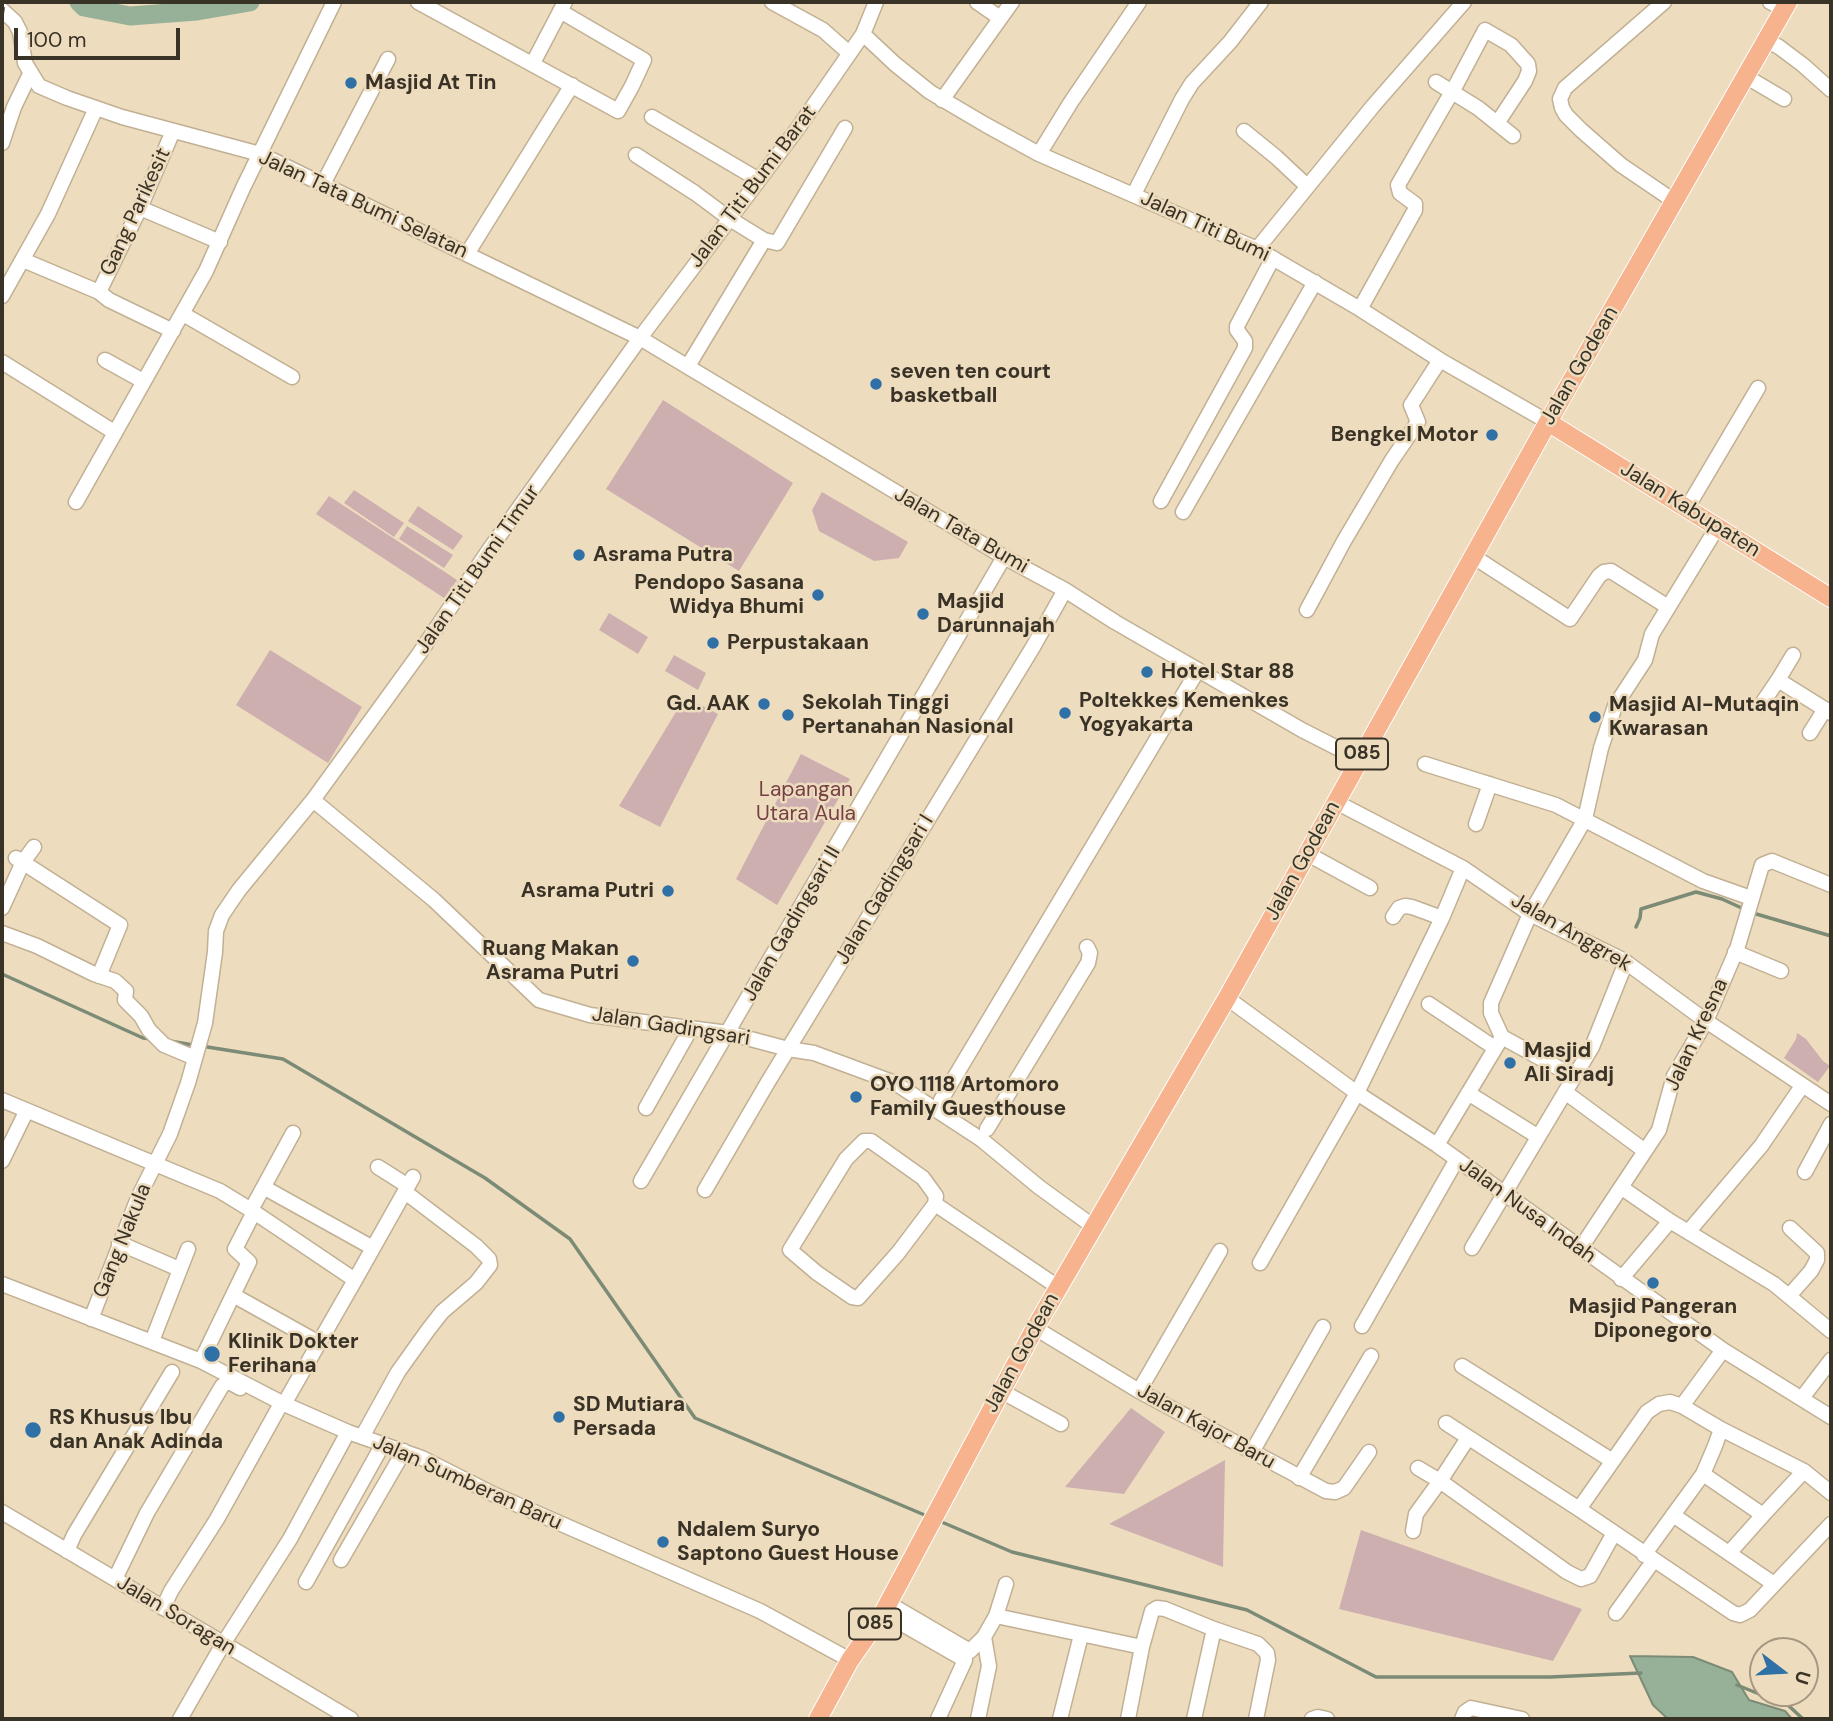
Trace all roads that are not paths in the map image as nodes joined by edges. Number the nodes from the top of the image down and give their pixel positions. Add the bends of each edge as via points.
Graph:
1 (334, 2) edge
2 (418, 2) edge
3 (772, 2) edge
4 (876, 2) edge
5 (977, 2) edge
6 (1012, 2) edge
7 (1139, 2) edge
8 (1261, 2) edge
9 (1464, 2) edge
10 (1664, 2) edge
11 (1781, 4) edge
12 (563, 6) edge
13 (2, 10) edge
14 (1000, 18) junction
15 (863, 34) junction
16 (1766, 40) junction
17 (849, 53) junction
18 (388, 59) dead end
19 (533, 63) junction
20 (30, 74) junction
21 (1745, 76) junction
22 (1436, 82) dead end
23 (572, 85) junction
24 (1831, 90) edge
25 (1452, 92) junction
26 (1784, 99) dead end
27 (942, 100) junction
28 (96, 108) junction
29 (652, 117) dead end
30 (1498, 122) junction
31 (845, 128) dead end
32 (173, 131) junction
33 (1244, 131) dead end
34 (1513, 136) dead end
35 (2, 143) edge
36 (260, 154) junction
37 (1039, 154) junction
38 (636, 155) dead end
39 (759, 180) junction
40 (323, 184) junction
41 (1307, 186) junction
42 (1134, 194) junction
43 (1674, 201) junction
44 (140, 208) junction
45 (730, 219) junction
46 (764, 240) junction
47 (220, 242) junction
48 (1257, 248) junction
49 (467, 254) junction
50 (1273, 258) junction
51 (23, 260) junction
52 (1315, 282) junction
53 (99, 292) junction
54 (2, 296) edge
55 (1360, 309) junction
56 (183, 314) junction
57 (173, 331) junction
58 (640, 338) junction
59 (105, 360) dead end
60 (1440, 360) junction
61 (2, 362) edge
62 (688, 366) junction
63 (292, 377) dead end
64 (143, 382) junction
65 (1758, 388) dead end
66 (1548, 422) junction
67 (114, 432) junction
68 (1161, 501) dead end
69 (76, 502) dead end
70 (1687, 508) junction
71 (1183, 512) dead end
72 (1718, 526) junction
73 (1004, 557) junction
74 (1474, 557) junction
75 (1065, 590) junction
76 (1831, 598) edge
77 (1668, 607) junction
78 (1307, 610) dead end
79 (1793, 655) dead end
80 (1198, 670) junction
81 (1778, 680) junction
82 (1762, 705) dead end
83 (1828, 711) edge
84 (1810, 733) dead end
85 (1359, 759) junction
86 (1425, 764) dead end
87 (1490, 784) junction
88 (313, 800) junction
89 (1336, 802) junction
90 (1585, 819) junction
91 (1476, 824) dead end
92 (34, 847) dead end
93 (1306, 853) junction
94 (20, 860) junction
95 (1463, 867) junction
96 (1831, 885) edge
97 (1370, 888) dead end
98 (2, 908) edge
99 (1749, 908) junction
100 (1530, 914) junction
101 (1393, 917) dead end
102 (1442, 918) junction
103 (2, 933) edge
104 (1087, 947) dead end
105 (1735, 953) junction
106 (1622, 960) junction
107 (1781, 971) dead end
108 (99, 976) junction
109 (1227, 998) junction
110 (1429, 1004) dead end
111 (1706, 1021) junction
112 (691, 1028) junction
113 (727, 1033) junction
114 (201, 1037) joint
115 (1499, 1043) junction
116 (788, 1049) junction
117 (195, 1055) junction
118 (1573, 1076) junction
119 (1802, 1086) junction
120 (1565, 1092) junction
121 (1357, 1093) junction
122 (1468, 1093) junction
123 (2, 1100) edge
124 (941, 1100) dead end
125 (1831, 1104) edge
126 (646, 1108) dead end
127 (26, 1112) junction
128 (1831, 1124) edge
129 (987, 1129) dead end
130 (293, 1133) dead end
131 (1537, 1136) junction
132 (1437, 1145) junction
133 (1646, 1151) junction
134 (1457, 1159) junction
135 (2, 1161) edge
136 (155, 1163) junction
137 (377, 1167) dead end
138 (1805, 1172) dead end
139 (641, 1181) dead end
140 (408, 1185) junction
141 (265, 1188) junction
142 (1622, 1188) junction
143 (705, 1191) dead end
144 (1503, 1192) junction
145 (935, 1204) junction
146 (253, 1211) junction
147 (1670, 1221) junction
148 (1094, 1227) junction
149 (1790, 1228) dead end
150 (1689, 1231) junction
151 (119, 1243) junction
152 (373, 1248) junction
153 (1472, 1248) dead end
154 (188, 1249) dead end
155 (1580, 1249) junction
156 (1220, 1251) dead end
157 (1260, 1263) dead end
158 (179, 1269) junction
159 (1621, 1279) junction
160 (355, 1280) junction
161 (2, 1284) edge
162 (1058, 1287) junction
163 (233, 1295) junction
164 (1789, 1296) junction
165 (91, 1319) junction
166 (1362, 1326) dead end
167 (1323, 1327) dead end
168 (1035, 1328) junction
169 (1831, 1331) edge
170 (152, 1342) junction
171 (319, 1343) junction
172 (1723, 1350) junction
173 (1371, 1356) dead end
174 (1831, 1360) edge
175 (201, 1361) junction
176 (1462, 1366) dead end
177 (172, 1372) dead end
178 (1001, 1391) junction
179 (1139, 1391) junction
180 (1802, 1398) junction
181 (280, 1406) junction
182 (1682, 1406) junction
183 (1831, 1417) edge
184 (1446, 1423) dead end
185 (1061, 1424) dead end
186 (1721, 1429) junction
187 (348, 1432) junction
188 (362, 1437) junction
189 (1468, 1437) junction
190 (383, 1444) junction
191 (404, 1451) junction
192 (1252, 1452) junction
193 (1369, 1452) dead end
194 (1611, 1460) junction
195 (1418, 1468) dead end
196 (1804, 1471) junction
197 (1703, 1474) junction
198 (1299, 1478) junction
199 (1440, 1481) junction
200 (1831, 1493) edge
201 (1579, 1509) junction
202 (2, 1512) edge
203 (1673, 1515) junction
204 (1763, 1515) junction
205 (1831, 1524) edge
206 (1413, 1531) dead end
207 (1614, 1533) junction
208 (67, 1551) junction
209 (1730, 1552) junction
210 (1649, 1558) junction
211 (341, 1560) dead end
212 (115, 1579) junction
213 (306, 1582) dead end
214 (1006, 1584) dead end
215 (1774, 1584) junction
216 (163, 1608) junction
217 (885, 1608) junction
218 (1616, 1613) dead end
219 (996, 1616) junction
220 (1214, 1629) junction
221 (1081, 1635) junction
222 (984, 1637) junction
223 (223, 1644) junction
224 (1142, 1647) junction
225 (850, 1660) junction
226 (1465, 1715) edge
227 (180, 1719) edge
228 (351, 1719) edge
229 (818, 1719) edge
230 (938, 1719) edge
231 (978, 1719) edge
232 (1060, 1719) edge
233 (1128, 1719) edge
234 (1194, 1719) edge
235 (1256, 1719) edge
236 (1312, 1719) edge
237 (1327, 1719) edge
238 (1522, 1719) edge

1 - 36 street
2 - 19 street
3 - 17 street via 823,30
4 - 15 street, Jalan Titi Bumi Barat
5 - 14 street
6 - 14 street
7 - 37 street
8 - 42 street via 1192,83
9 - 41 street
10 - 43 street via 1564,88 1560,99 1566,115 1581,130 1621,165
11 - 16 main road, Jalan Godean / 085
12 - 19 street
12 - 23 street via 642,57 644,63 624,114
13 - 20 street via 20,32
14 - 27 street
15 - 17 street, Jalan Titi Bumi Barat
15 - 27 street, Jalan Titi Bumi
16 - 21 main road, Jalan Godean / 085
16 - 24 street
17 - 39 street, Jalan Titi Bumi Barat
18 - 40 street
19 - 23 street
20 - 28 street, Jalan Tata Bumi Selatan via 39,86
20 - 35 street
21 - 26 street
21 - 43 main road, Jalan Godean / 085
22 - 25 street
23 - 49 street
25 - 30 street
25 - 30 street via 1489,30 1522,56 1529,71
25 - 55 street via 1398,185 1400,193 1415,204 1415,211
27 - 37 street, Jalan Titi Bumi
28 - 32 street, Jalan Tata Bumi Selatan
28 - 51 street
29 - 39 street
30 - 34 street
31 - 46 street via 780,239 777,243
32 - 36 street, Jalan Tata Bumi Selatan
32 - 44 street, Gang Parikesit
33 - 41 street
36 - 40 street, Jalan Tata Bumi Selatan
36 - 47 street
37 - 42 street, Jalan Titi Bumi
38 - 45 street
39 - 45 street, Jalan Titi Bumi Barat
40 - 49 street, Jalan Tata Bumi Selatan
41 - 48 street
42 - 48 street, Jalan Titi Bumi
43 - 66 main road, Jalan Godean / 085
44 - 47 street
44 - 53 street, Gang Parikesit
45 - 46 street
45 - 58 street, Jalan Titi Bumi Barat
46 - 62 street
47 - 56 street
48 - 50 street, Jalan Titi Bumi
49 - 58 street, Jalan Tata Bumi Selatan
50 - 52 street, Jalan Titi Bumi
50 - 68 street via 1237,326 1245,348
51 - 53 street
51 - 54 street
52 - 55 street, Jalan Titi Bumi
52 - 71 street
53 - 57 street
55 - 60 street, Jalan Titi Bumi
56 - 57 street
56 - 63 street
57 - 64 street
58 - 62 street, Jalan Tata Bumi
58 - 88 street, Jalan Titi Bumi Timur
59 - 64 street
60 - 66 street, Jalan Titi Bumi
60 - 78 street via 1411,405 1418,422
61 - 67 street
62 - 73 street, Jalan Tata Bumi
64 - 67 street
65 - 70 street
66 - 70 main road, Jalan Kabupaten
66 - 74 main road, Jalan Godean / 085
67 - 69 street
70 - 72 main road, Jalan Kabupaten
72 - 76 main road, Jalan Kabupaten
72 - 77 street
73 - 75 street, Jalan Tata Bumi
73 - 113 street, Jalan Gadingsari II
74 - 77 street via 1570,619 1599,576 1611,571
74 - 85 main road, Jalan Godean / 085
75 - 80 street, Jalan Tata Bumi
75 - 116 street, Jalan Gadingsari I
77 - 90 street via 1649,639 1645,660 1615,706
79 - 81 street
80 - 85 street, Jalan Tata Bumi
80 - 124 street
81 - 82 street
81 - 83 street
83 - 84 street
85 - 89 main road, Jalan Godean / 085
86 - 87 street
87 - 90 street
87 - 91 street
88 - 112 street, Jalan Gadingsari via 434,900 539,1000 590,1015
88 - 114 street, Jalan Titi Bumi Timur via 222,915
89 - 93 main road, Jalan Godean / 085
89 - 95 street, Jalan Anggrek
90 - 99 street
90 - 100 street
92 - 94 street
93 - 97 street
93 - 109 main road, Jalan Godean / 085
94 - 98 street
94 - 108 street via 120,925
95 - 100 street, Jalan Anggrek
95 - 102 street
96 - 99 street, Jalan Kresna via 1772,861 1762,865
99 - 105 street, Jalan Kresna
100 - 106 street, Jalan Anggrek
100 - 115 street via 1491,1003
101 - 102 street via 1399,908 1412,906
102 - 121 street
103 - 108 street
104 - 129 street via 1088,963
105 - 107 street
105 - 111 street, Jalan Kresna
106 - 111 street, Jalan Anggrek
106 - 118 street via 1598,1035
108 - 117 street via 126,990 125,1000 158,1040
109 - 121 street, Jalan Nusa Indah
109 - 148 main road, Jalan Godean / 085
110 - 115 street
111 - 119 street, Jalan Anggrek
111 - 133 street, Jalan Kresna via 1674,1076 1662,1121
112 - 113 street, Jalan Gadingsari
112 - 126 street
113 - 116 street, Jalan Gadingsari
113 - 139 street, Jalan Gadingsari II
114 - 117 street, Gang Nakula
115 - 118 street
115 - 122 street
116 - 143 street, Jalan Gadingsari I
116 - 148 street, Jalan Gadingsari via 818,1054 895,1083 982,1140
117 - 136 street, Gang Nakula via 170,1134
118 - 120 street
119 - 125 street, Jalan Anggrek
119 - 150 street via 1761,1146
120 - 131 street
120 - 133 street
121 - 132 street, Jalan Nusa Indah
121 - 157 street
122 - 131 street
122 - 132 street
123 - 127 street
127 - 135 street
127 - 136 street
128 - 138 street
130 - 141 street
131 - 144 street
132 - 134 street, Jalan Nusa Indah
133 - 142 street, Jalan Kresna
134 - 144 street, Jalan Nusa Indah
134 - 166 street
136 - 146 street
136 - 151 street, Gang Nakula
137 - 140 street
140 - 152 street
140 - 188 street via 475,1245 490,1265 428,1330
141 - 146 street
141 - 152 street
142 - 147 street
142 - 155 street, Jalan Kresna
144 - 153 street
144 - 155 street, Jalan Nusa Indah
145 - 145 street via 936,1196 923,1178 871,1141 864,1141 846,1159 790,1250 858,1298
145 - 162 street
146 - 160 street
146 - 163 street via 235,1248 249,1262
147 - 150 street
147 - 159 street
148 - 162 main road, Jalan Godean / 085
149 - 164 street via 1818,1253 1811,1272
150 - 164 street
151 - 158 street
151 - 165 street, Gang Nakula
152 - 160 street
154 - 158 street
155 - 159 street, Jalan Nusa Indah
156 - 179 street
158 - 170 street
159 - 172 street, Jalan Nusa Indah
160 - 171 street
161 - 165 street, Jalan Sumberan Baru
162 - 168 main road, Jalan Godean / 085
163 - 171 street
163 - 175 street
164 - 169 street
165 - 170 street, Jalan Sumberan Baru
167 - 192 street
168 - 178 main road, Jalan Godean / 085
168 - 179 street, Jalan Kajor Baru
170 - 175 street, Jalan Sumberan Baru
171 - 181 street
172 - 180 street, Jalan Nusa Indah
172 - 182 street
173 - 198 street
174 - 180 street
175 - 181 street, Jalan Sumberan Baru
176 - 194 street
177 - 208 street
178 - 185 street
178 - 217 main road, Jalan Godean / 085
179 - 192 street, Jalan Kajor Baru
180 - 183 street, Jalan Nusa Indah
181 - 187 street, Jalan Sumberan Baru
181 - 212 street via 231,1383 222,1386 147,1513
181 - 216 street
182 - 186 street
182 - 194 street via 1670,1402 1647,1412
184 - 189 street
186 - 196 street
186 - 197 street
187 - 188 street, Jalan Sumberan Baru
187 - 223 street via 290,1539
188 - 190 street, Jalan Sumberan Baru
189 - 199 street
189 - 201 street
190 - 191 street, Jalan Sumberan Baru
190 - 213 street
191 - 211 street
191 - 225 street, Jalan Sumberan Baru via 760,1611
192 - 198 street, Jalan Kajor Baru
193 - 198 street, Jalan Kajor Baru via 1343,1488 1335,1492
194 - 201 street
195 - 199 street
196 - 200 street
196 - 204 street
197 - 203 street
197 - 204 street
199 - 206 street via 1416,1514
199 - 207 street via 1581,1579 1590,1576
201 - 207 street
202 - 208 street, Jalan Soragan
203 - 209 street
203 - 210 street
204 - 209 street
205 - 215 street
207 - 210 street
208 - 212 street, Jalan Soragan
209 - 215 street
210 - 215 street via 1740,1615
210 - 218 street
212 - 216 street, Jalan Soragan
214 - 219 street
216 - 223 street, Jalan Soragan
217 - 222 street via 970,1651
217 - 225 main road, Jalan Godean / 085
217 - 230 street via 965,1660
219 - 221 street
219 - 222 street
220 - 224 street via 1157,1608
220 - 234 street
220 - 235 street via 1258,1644 1268,1653
221 - 224 street
221 - 232 street
222 - 231 street via 989,1667
223 - 227 street
223 - 228 street, Jalan Soragan
224 - 233 street
225 - 229 main road, Jalan Godean / 085
226 - 238 street via 1474,1709
236 - 237 street

